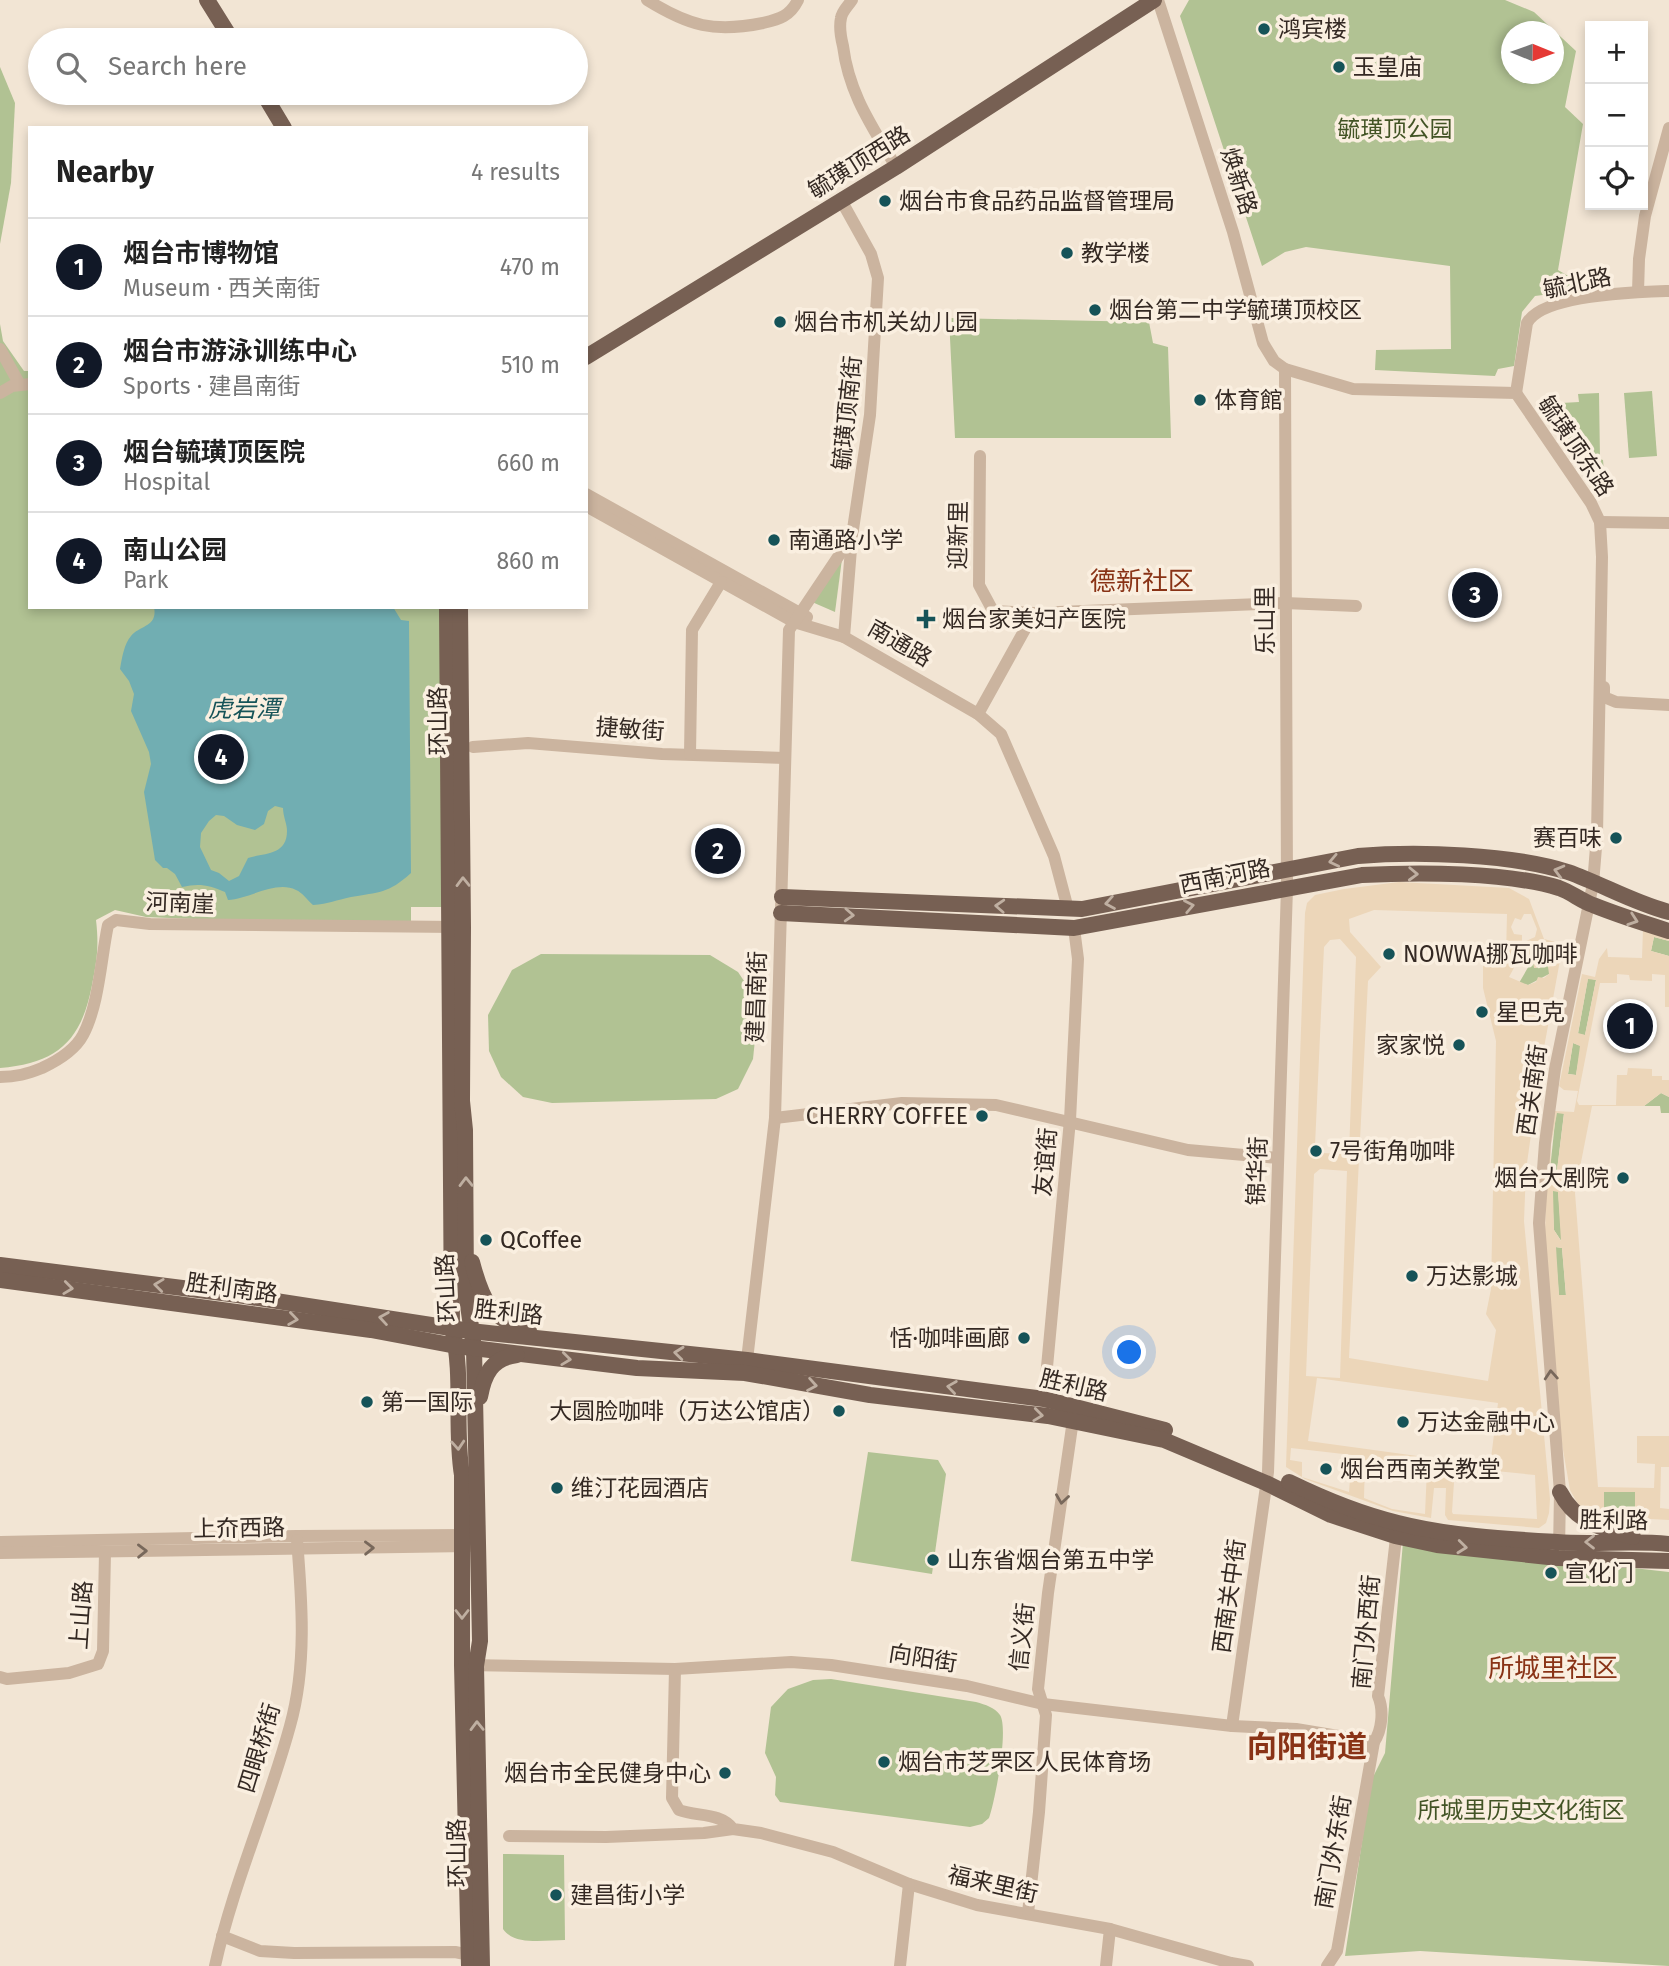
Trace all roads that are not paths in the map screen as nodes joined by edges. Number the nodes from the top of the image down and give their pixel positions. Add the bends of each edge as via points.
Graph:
1 (197, 0) edge
2 (207, 0) edge
3 (647, 0) edge
4 (798, 0) edge
5 (852, 0) edge
6 (1156, 0) edge
7 (214, 28) edge
8 (224, 28) edge
9 (260, 105) edge
10 (270, 105) edge
11 (273, 126) edge
12 (283, 126) edge
13 (1669, 128) edge
14 (896, 167) junction
15 (841, 200) junction
16 (1669, 291) edge
17 (1638, 292) junction
18 (0, 349) edge
19 (588, 356) edge
20 (1284, 369) junction
21 (25, 384) edge
22 (0, 393) edge
23 (1516, 393) junction
24 (980, 456) dead end
25 (588, 495) edge
26 (588, 507) edge
27 (1600, 523) junction
28 (1669, 523) edge
29 (852, 536) junction
30 (721, 582) junction
31 (1286, 603) junction
32 (1356, 606) dead end
33 (447, 609) edge
34 (460, 609) edge
35 (1034, 613) junction
36 (797, 617) junction
37 (1600, 617) junction
38 (844, 637) junction
39 (1669, 705) edge
40 (978, 714) junction
41 (473, 747) dead end
42 (690, 754) junction
43 (785, 758) junction
44 (1287, 871) junction
45 (1593, 884) junction
46 (1287, 888) junction
47 (1590, 904) junction
48 (782, 905) junction
49 (1068, 909) junction
50 (1669, 912) edge
51 (457, 927) junction
52 (1074, 928) junction
53 (1669, 930) edge
54 (0, 1077) edge
55 (775, 1118) junction
56 (1070, 1121) junction
57 (457, 1130) junction
58 (1278, 1158) junction
59 (466, 1225) junction
60 (0, 1265) edge
61 (0, 1280) edge
62 (452, 1328) junction
63 (470, 1331) junction
64 (558, 1340) junction
65 (456, 1346) junction
66 (474, 1348) junction
67 (527, 1354) junction
68 (746, 1366) junction
69 (1044, 1399) junction
70 (1074, 1414) junction
71 (474, 1437) junction
72 (1267, 1478) junction
73 (1560, 1492) junction
74 (1397, 1530) junction
75 (461, 1541) junction
76 (478, 1541) junction
77 (0, 1542) edge
78 (297, 1542) junction
79 (1649, 1542) junction
80 (1669, 1544) edge
81 (1559, 1550) junction
82 (105, 1552) junction
83 (0, 1553) edge
84 (1669, 1561) edge
85 (469, 1665) junction
86 (675, 1669) junction
87 (0, 1677) edge
88 (1043, 1704) junction
89 (1232, 1726) junction
90 (1374, 1742) junction
91 (733, 1829) junction
92 (509, 1836) dead end
93 (909, 1884) junction
94 (1028, 1913) junction
95 (1110, 1930) junction
96 (222, 1936) junction
97 (473, 1964) edge
98 (215, 1966) edge
99 (900, 1966) edge
100 (1106, 1966) edge
101 (1248, 1966) edge
102 (1327, 1966) edge

1 - 7 main road
2 - 8 main road
3 - 4 street via 669,13 722,29 780,19
5 - 14 street via 840,24 850,83
6 - 14 main road, 毓璜顶西路
6 - 20 street, 焕新路 via 1233,232 1263,343 1273,361
9 - 11 main road
10 - 12 main road
13 - 17 street via 1645,216
14 - 15 main road, 毓璜顶西路
15 - 19 main road, 毓璜顶西路
15 - 29 street, 毓璜顶南街 via 871,254 878,278 870,415
16 - 17 street, 毓北路
17 - 23 street, 毓北路 via 1562,303 1532,316
18 - 21 street
20 - 23 street, 毓璜顶东路 via 1362,390
20 - 31 street, 乐山里
21 - 22 street
23 - 27 street, 毓璜顶东路
24 - 35 street, 迎新里 via 979,585 993,611
25 - 36 street
26 - 30 street, 南通路
27 - 28 street
27 - 37 street, 毓璜顶东路
29 - 36 street, 毓璜顶南街
29 - 38 street
30 - 36 street, 南通路
30 - 42 street via 692,630
31 - 32 street
31 - 35 street
31 - 44 street, 乐山里
33 - 51 main road, 环山路
51 -> 34 main road, 环山路
35 - 40 street
36 - 38 street, 南通路
36 - 43 street, 建昌南街 via 789,629
37 - 39 street via 1606,639 1604,696 1616,702
37 - 45 street, 毓璜顶东路
38 - 40 street, 南通路
40 - 49 street, 南通路 via 1002,734 1054,856
41 - 42 street, 捷敏街 via 528,743
42 - 43 street, 捷敏街
43 - 48 street, 建昌南街
45 -> 44 main road, 西南河路 via 1569,873 1523,863 1392,853
44 - 46 street, 锦华街
44 -> 49 main road, 西南河路
45 - 47 street, 西关南街
45 - 50 main road, 西南河路
46 -> 47 main road, 西南河路 via 1373,874 1485,876 1561,888
52 -> 46 main road, 西南河路
46 - 58 street, 锦华街
47 -> 53 main road, 西南河路
73 -> 47 street, 西关南街 via 1539,1223 1555,1069
49 -> 48 main road, 西南河路
48 -> 52 main road, 西南河路
48 - 55 street, 建昌南街
49 - 52 main road, 南通路
51 - 54 street, 河南崖 via 150,925 116,920 108,925 91,1014 82,1037 50,1064 17,1077
51 - 57 main road, 环山路 via 462,1101
52 - 56 street, 友谊街 via 1078,959
55 - 56 street via 902,1102 996,1105
55 - 68 street, 建昌南街
56 - 58 street via 1188,1150
56 - 69 street, 友谊街
59 -> 57 main road, 环山路
57 - 62 main road, 环山路
58 - 72 street, 锦华街
59 - 63 main road, 环山路
59 - 64 main road via 478,1285 488,1306 514,1326
62 -> 60 main road, 胜利南路
61 -> 65 main road, 胜利南路 via 372,1330
62 - 63 main road, 胜利路
62 - 65 main road, 环山路
63 - 64 main road, 胜利路
63 - 66 main road, 环山路
68 -> 64 main road, 胜利路
65 - 66 main road, 胜利路
65 -> 75 main road, 环山路
66 - 67 main road, 胜利路
66 - 71 main road, 环山路
67 -> 68 main road, 胜利路 via 637,1368
67 - 71 main road via 502,1358 488,1370
69 -> 68 main road, 胜利路
68 -> 70 main road, 胜利路 via 870,1395 1048,1416
69 - 70 main road, 胜利路
70 - 72 main road, 胜利路 via 1167,1431
70 -> 88 street, 信义街 via 1048,1594 1038,1689
71 - 76 main road, 环山路
72 - 74 main road, 胜利路
72 - 89 street, 西南关中街
73 - 79 main road via 1571,1509 1588,1522
73 - 81 street, 西关南街
74 - 81 main road, 胜利路 via 1439,1531
74 - 90 street, 南门外西街 via 1378,1696 1380,1733
75 - 76 street, 上夼西路
75 - 78 street, 上夼西路
75 -> 85 main road, 环山路
76 - 85 main road, 环山路 via 480,1641
77 - 78 street, 上夼西路
82 -> 78 street, 上夼西路
78 - 96 street, 四眼桥街 via 302,1646 291,1725
79 - 80 main road, 胜利路
79 -> 81 main road, 胜利路
81 - 84 main road, 胜利路
82 - 83 street, 上夼西路
82 - 87 street, 上山路 via 103,1651 98,1664 69,1673
85 - 86 street, 向阳街
85 - 97 main road, 环山路
86 - 88 street, 向阳街 via 791,1661 967,1686
86 - 91 street, 福来里街 via 673,1802 682,1812 719,1818
88 - 89 street, 向阳街
88 - 94 street, 信义街 via 1044,1743
89 - 90 street, 向阳街 via 1296,1729
90 - 102 street, 南门外东街 via 1337,1951
91 - 92 street, 福来里街 via 606,1837
91 - 93 street, 福来里街 via 833,1852
93 - 94 street, 福来里街 via 977,1905
93 - 99 street
94 - 95 street, 福来里街
95 - 100 street
95 - 101 street, 福来里街
96 - 97 street via 260,1951 455,1952 465,1954
96 - 98 street, 四眼桥街

